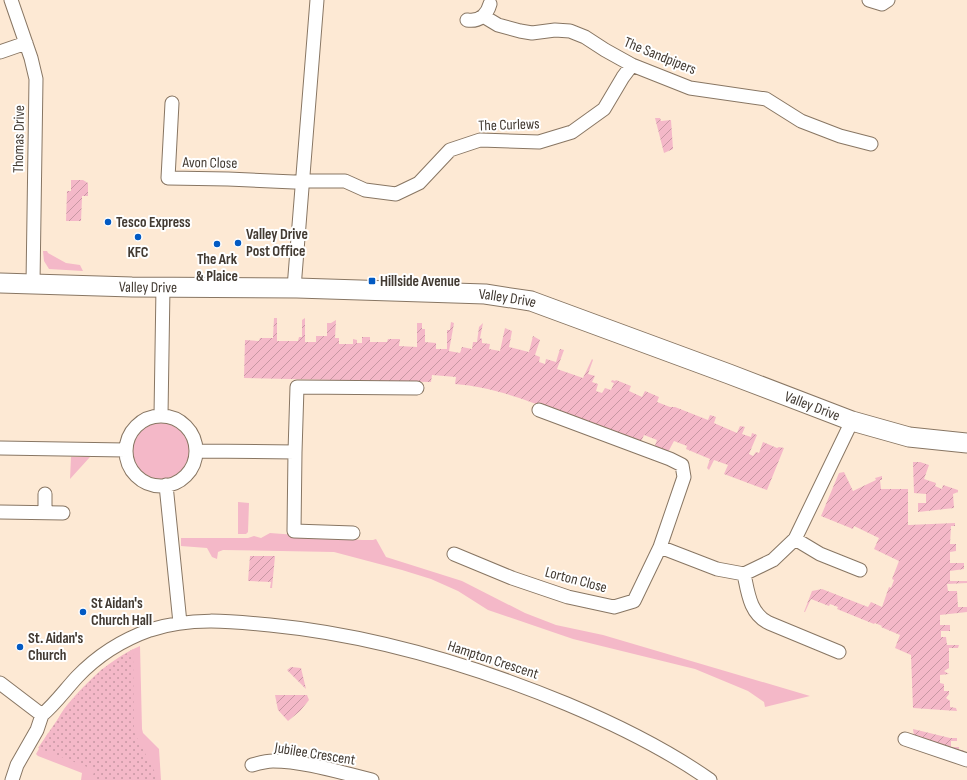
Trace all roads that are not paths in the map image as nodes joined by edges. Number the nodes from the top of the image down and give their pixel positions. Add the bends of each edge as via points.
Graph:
1 (11, 0) edge
2 (317, 0) edge
3 (869, 0) edge
4 (888, 0) edge
5 (490, 4) dead end
6 (483, 16) junction
7 (467, 20) dead end
8 (26, 43) junction
9 (0, 52) edge
10 (632, 65) junction
11 (172, 103) dead end
12 (872, 144) dead end
13 (303, 181) junction
14 (0, 283) edge
15 (33, 283) junction
16 (163, 288) junction
17 (294, 288) junction
18 (417, 388) dead end
19 (539, 410) dead end
20 (161, 415) junction
21 (852, 421) junction
22 (967, 443) edge
23 (0, 448) edge
24 (125, 450) junction
25 (197, 451) junction
26 (295, 452) junction
27 (166, 485) junction
28 (45, 494) dead end
29 (0, 512) edge
30 (45, 513) junction
31 (64, 513) dead end
32 (353, 533) dead end
33 (795, 539) junction
34 (660, 547) junction
35 (454, 554) dead end
36 (860, 570) dead end
37 (744, 574) junction
38 (180, 623) junction
39 (839, 652) dead end
40 (0, 683) edge
41 (42, 715) junction
42 (905, 739) dead end
43 (967, 760) edge
44 (252, 764) dead end
45 (12, 780) edge
46 (372, 780) edge
47 (710, 780) edge

1 - 8 street, Thomas Drive
2 - 13 street
3 - 4 street via 882,4
5 - 6 street via 488,12
6 - 7 street via 474,21
6 - 10 street, The Sandpipers via 498,25 520,31 570,31
8 - 9 street
8 - 15 street, Thomas Drive via 36,84
10 - 12 street, The Sandpipers via 690,88 766,99 801,121 840,136
10 - 13 street, The Curlews via 604,109 572,132 539,142 480,140 450,150 419,183 396,194 365,190 345,181
11 - 13 street, Avon Close via 163,178
13 - 17 street
14 - 15 street, Valley Drive
15 - 16 street, Valley Drive
16 - 17 street, Valley Drive
16 - 20 street
17 - 21 street, Valley Drive via 485,294 531,301
18 - 26 street via 297,387
19 - 34 street, Lorton Close via 670,459 682,466 684,477
20 - 24 street via 147,418 137,424 126,440
20 - 25 street via 172,417 184,424 193,436
21 - 22 street, Valley Drive via 909,437
21 - 33 street
23 - 24 street
24 - 27 street via 129,467 138,478 150,484
25 - 26 street
25 - 27 street via 189,473 177,482
26 - 32 street via 294,531
27 - 38 street
28 - 30 street
29 - 30 street
30 - 31 street
33 - 36 street via 820,554
33 - 37 street via 773,560
34 - 35 street, Lorton Close via 634,601 614,607 560,594
34 - 37 street via 717,569
37 - 39 street via 753,607 759,617
38 - 41 street, Hampton Crescent via 136,636 107,651 86,668
38 - 47 street, Hampton Crescent via 248,623 304,629 381,644 458,664 551,697 618,727 669,754
40 - 41 street
41 - 45 street
42 - 43 street
44 - 46 street, Jubilee Crescent via 288,762

